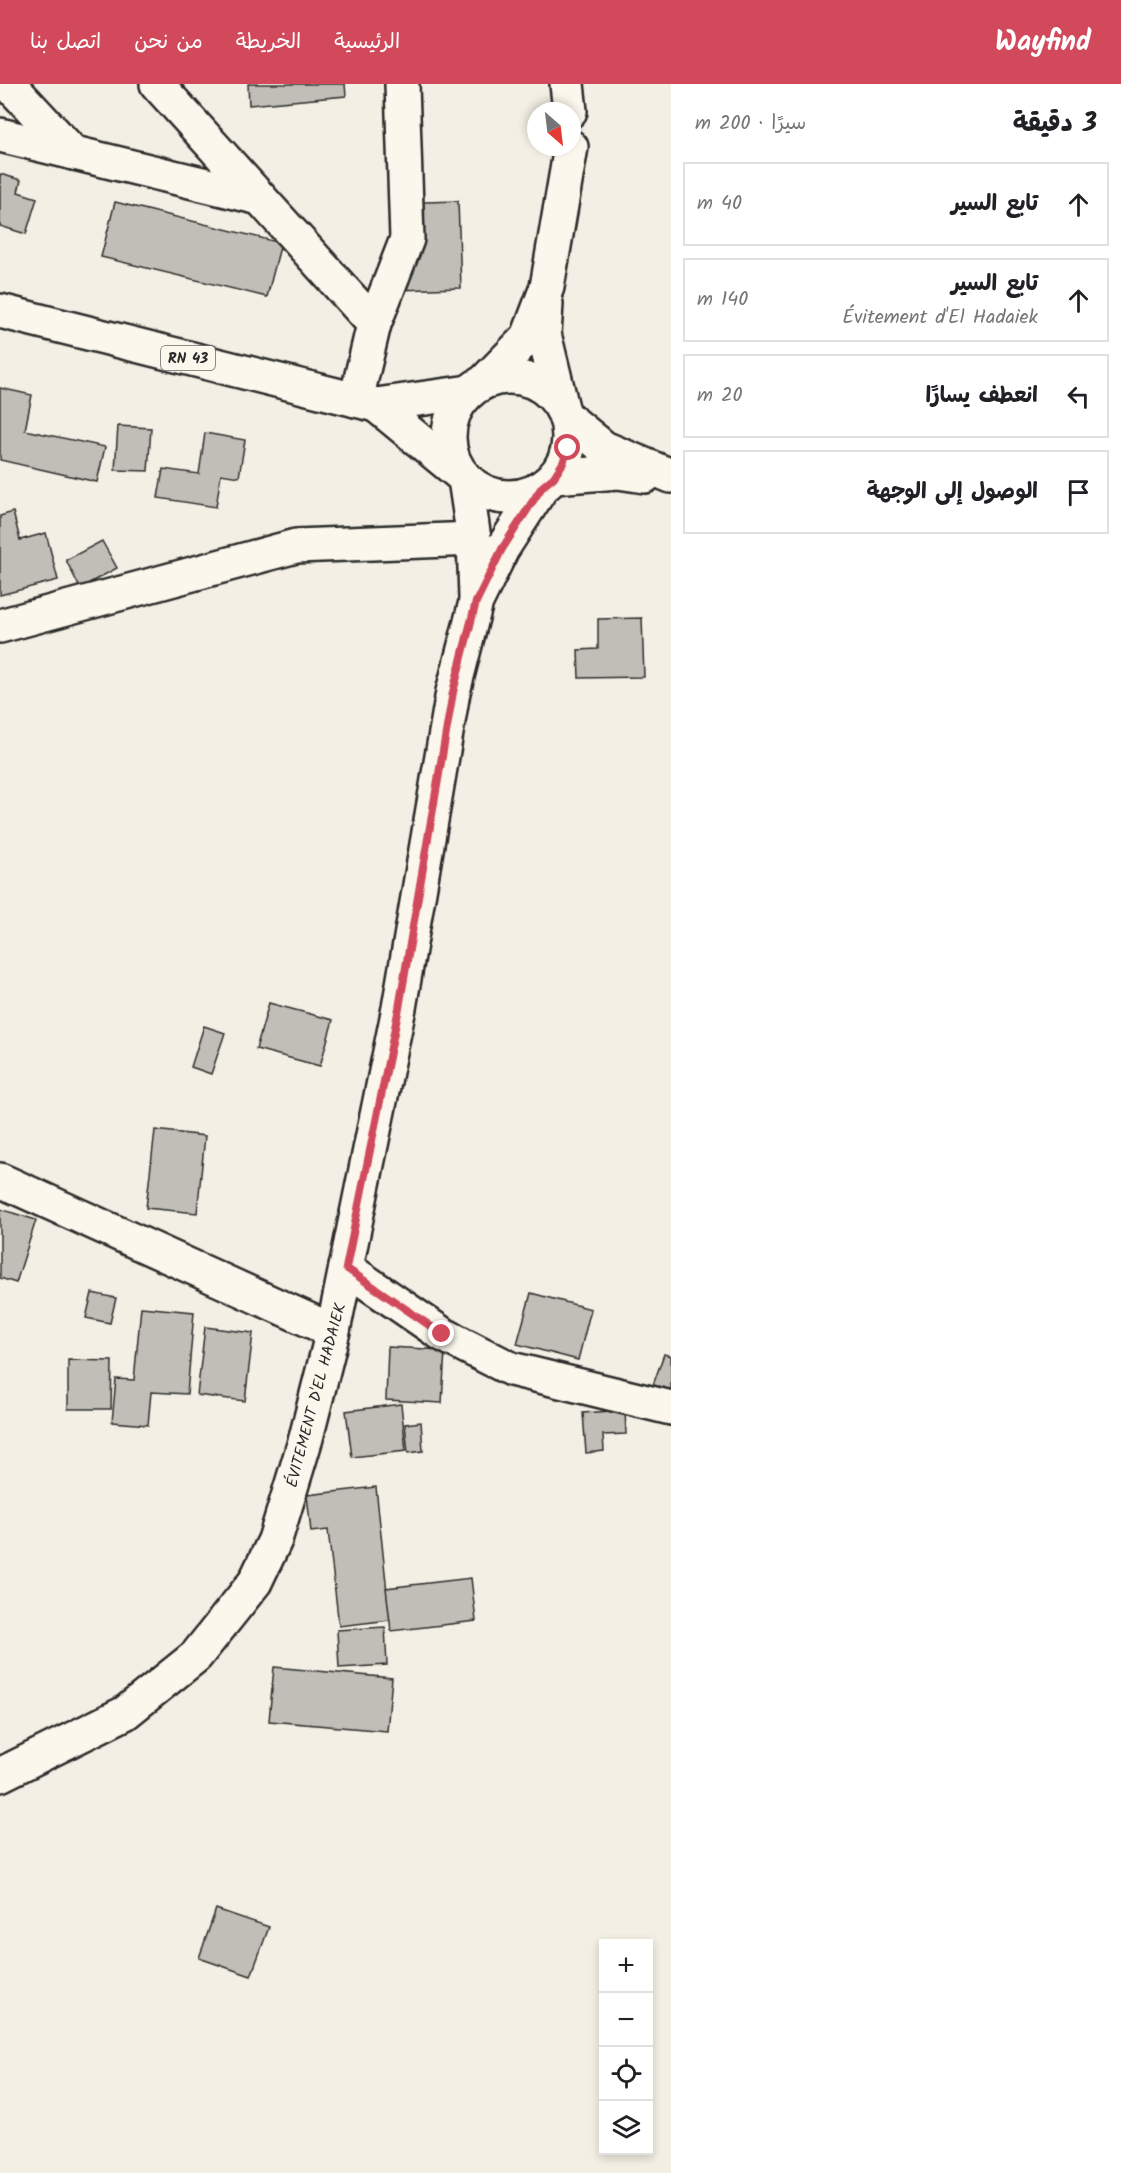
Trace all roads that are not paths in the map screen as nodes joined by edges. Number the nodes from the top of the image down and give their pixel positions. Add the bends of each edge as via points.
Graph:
1 (9, 84) edge
2 (157, 84) edge
3 (402, 84) edge
4 (567, 84) edge
5 (569, 102) edge
6 (0, 135) edge
7 (74, 153) junction
8 (569, 156) edge
9 (260, 198) junction
10 (547, 287) junction
11 (0, 311) edge
12 (374, 324) junction
13 (476, 386) junction
14 (366, 402) junction
15 (564, 412) junction
16 (463, 476) junction
17 (671, 478) edge
18 (548, 482) junction
19 (474, 539) junction
20 (476, 602) junction
21 (0, 626) edge
22 (0, 1180) edge
23 (346, 1268) junction
24 (333, 1331) junction
25 (671, 1408) edge
26 (0, 1775) edge

1 - 7 main road
2 - 9 main road
3 - 12 main road via 408,239
4 - 5 main road
6 - 7 main road
7 - 9 main road
8 - 10 main road
9 - 12 main road
10 - 13 main road via 528,337
10 - 15 main road via 544,334
11 - 14 main road, RN 43
12 - 14 main road
13 - 14 main road, RN 43
13 - 15 main road via 501,377 528,380 551,394
13 - 16 main road via 457,405 450,423 448,441 452,458
14 - 16 main road, RN 43
15 - 17 main road via 604,448
15 - 18 main road via 568,448
16 - 18 main road via 493,495 527,494
16 - 19 main road
17 - 18 main road via 618,472
18 - 20 main road via 502,549
19 - 20 main road
19 - 21 main road via 296,546
20 - 23 main road, ÉVITEMENT D'EL HADAIEK via 453,692 399,1008
22 - 24 main road
23 - 24 main road, ÉVITEMENT D'EL HADAIEK
23 - 25 main road via 442,1334 511,1369
24 - 26 main road, ÉVITEMENT D'EL HADAIEK via 275,1540 255,1582 196,1656 125,1713

